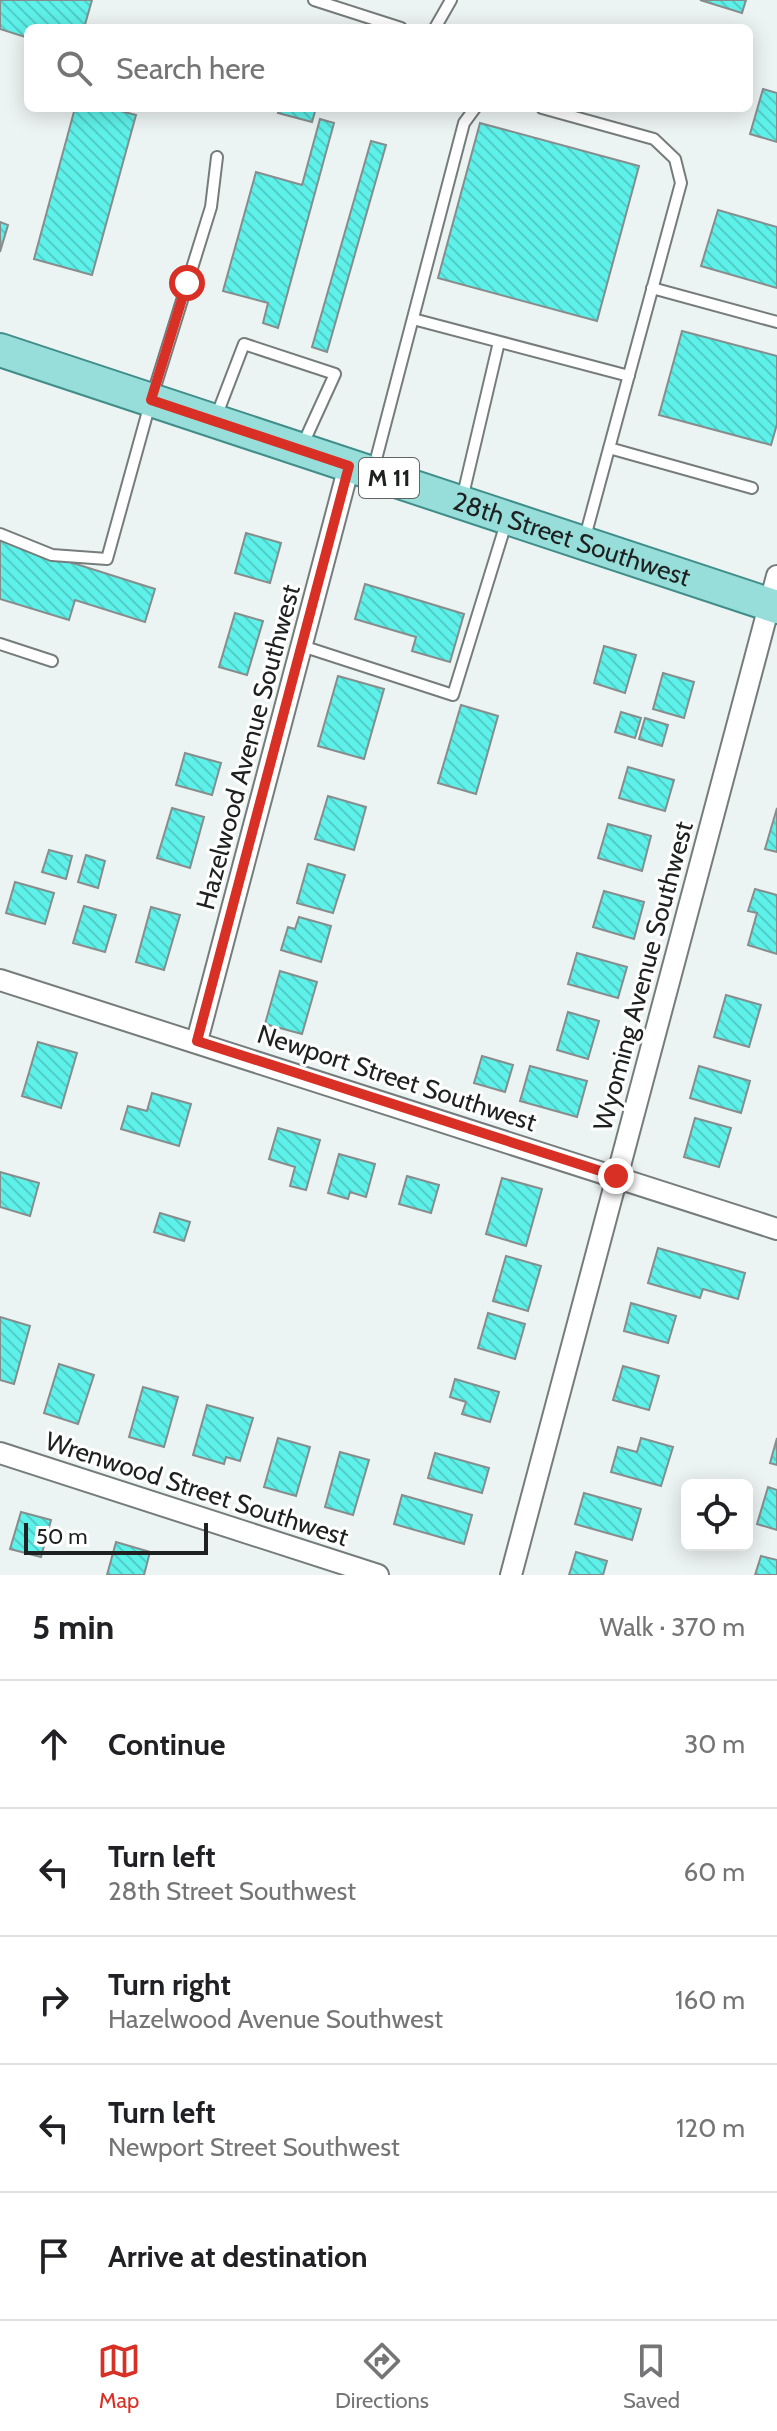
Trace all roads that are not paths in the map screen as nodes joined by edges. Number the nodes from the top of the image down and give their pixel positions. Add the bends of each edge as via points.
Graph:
1 (314, 0) edge
2 (451, 0) edge
3 (389, 24) edge
4 (437, 24) edge
5 (472, 112) edge
6 (556, 112) edge
7 (217, 157) dead end
8 (652, 288) junction
9 (413, 319) junction
10 (777, 322) edge
11 (499, 342) junction
12 (0, 350) edge
13 (629, 376) junction
14 (151, 400) junction
15 (215, 421) junction
16 (609, 448) junction
17 (300, 450) junction
18 (361, 470) junction
19 (752, 488) dead end
20 (461, 502) junction
21 (508, 518) junction
22 (0, 534) edge
23 (583, 543) junction
24 (774, 596) edge
25 (0, 644) edge
26 (302, 646) junction
27 (52, 661) dead end
28 (0, 980) edge
29 (197, 1041) junction
30 (616, 1176) junction
31 (777, 1229) edge
32 (0, 1453) edge
33 (378, 1575) edge
34 (511, 1575) edge

1 - 3 lane
2 - 4 lane
5 - 9 lane via 464,123
6 - 8 lane via 654,139 675,159 681,183
7 - 14 lane via 211,207
8 - 10 lane
8 - 13 lane
9 - 11 lane
9 - 18 lane
11 - 13 lane
11 - 20 lane
12 - 14 main road, 28th Street Southwest / M 11
13 - 16 lane
14 - 15 main road, 28th Street Southwest / M 11
14 - 22 lane via 107,559 52,555
15 - 17 main road, 28th Street Southwest / M 11
15 - 17 lane via 244,344 335,374
16 - 19 lane
16 - 23 lane
17 - 18 main road, 28th Street Southwest / M 11
18 - 20 main road, 28th Street Southwest / M 11
18 - 26 street, Hazelwood Avenue Southwest
20 - 21 main road, 28th Street Southwest / M 11
21 - 23 main road, 28th Street Southwest / M 11
21 - 26 lane via 453,695
23 - 24 main road, 28th Street Southwest / M 11
24 - 30 street, Wyoming Avenue Southwest
25 - 27 lane
26 - 29 street, Hazelwood Avenue Southwest
28 - 29 street, Newport Street Southwest
29 - 30 street, Newport Street Southwest
30 - 31 street, Newport Street Southwest
30 - 34 street, Wyoming Avenue Southwest
32 - 33 street, Wrenwood Street Southwest

